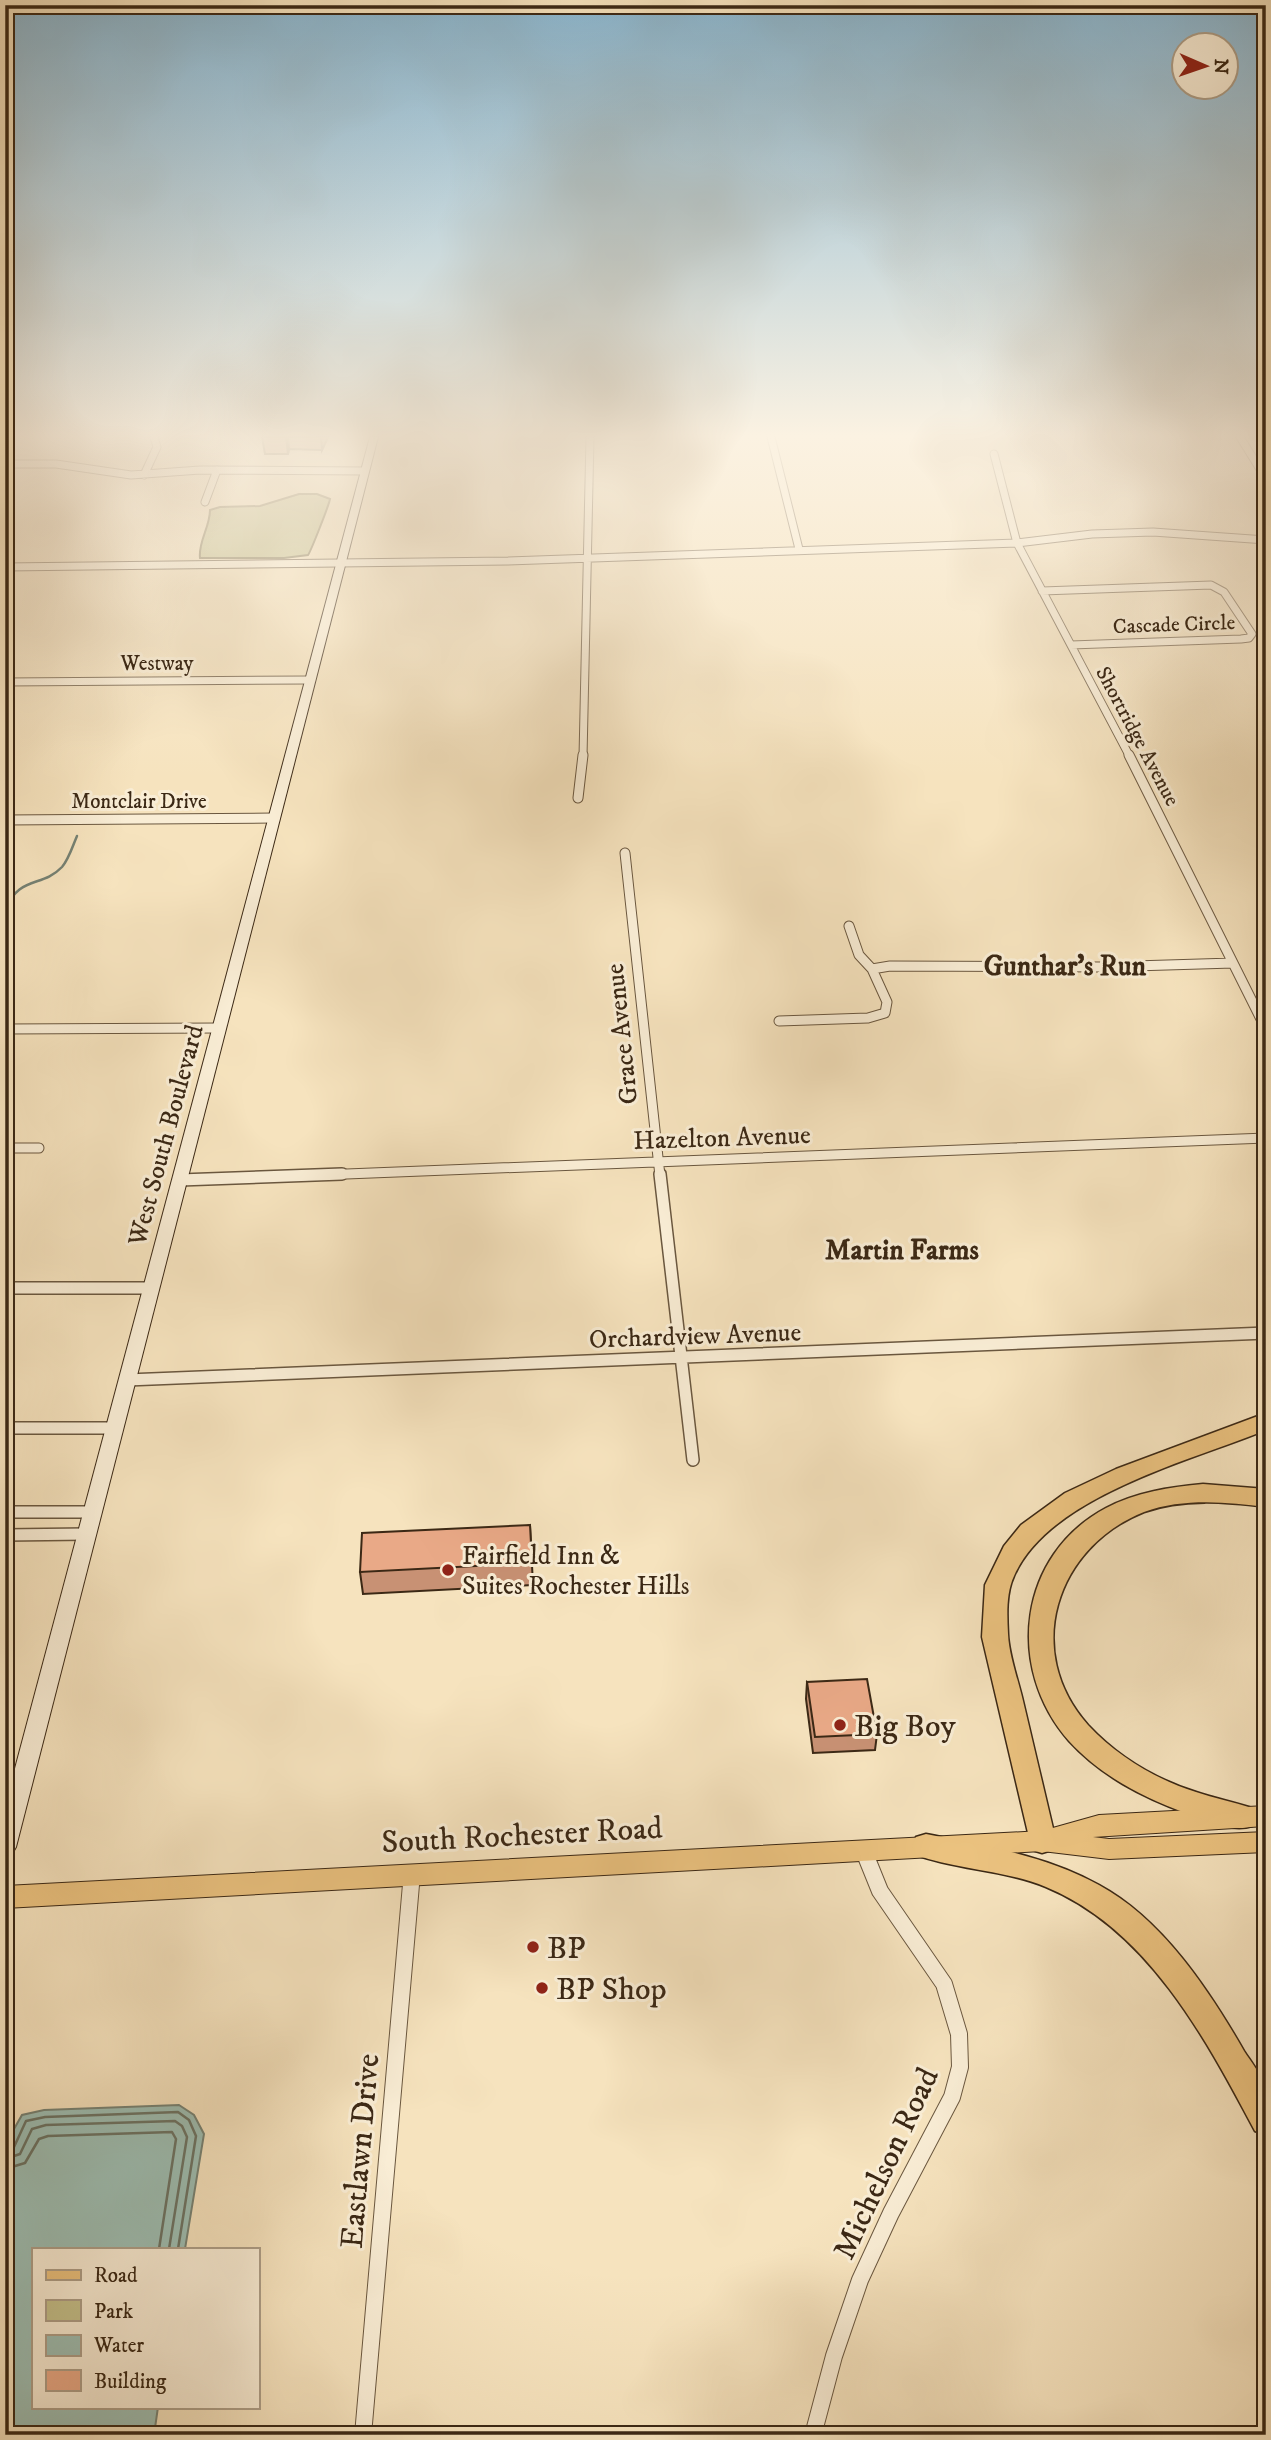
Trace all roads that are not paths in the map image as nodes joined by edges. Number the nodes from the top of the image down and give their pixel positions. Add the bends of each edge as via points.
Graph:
1 (343, 551) edge
2 (586, 551) edge
3 (759, 551) edge
4 (1021, 551) edge
5 (586, 559) junction
6 (339, 565) junction
7 (5, 567) edge
8 (1042, 591) junction
9 (1071, 645) junction
10 (309, 680) junction
11 (5, 682) edge
12 (578, 798) dead end
13 (273, 818) junction
14 (5, 820) edge
15 (625, 853) dead end
16 (849, 926) dead end
17 (1233, 963) junction
18 (872, 969) junction
19 (779, 1021) dead end
20 (219, 1028) junction
21 (5, 1029) edge
22 (1266, 1029) edge
23 (1266, 1138) edge
24 (39, 1147) dead end
25 (5, 1148) edge
26 (658, 1162) junction
27 (180, 1180) junction
28 (5, 1287) edge
29 (150, 1288) junction
30 (1266, 1333) edge
31 (680, 1358) junction
32 (127, 1380) junction
33 (1266, 1421) edge
34 (5, 1428) edge
35 (114, 1429) junction
36 (693, 1460) dead end
37 (1266, 1497) edge
38 (5, 1512) edge
39 (93, 1512) junction
40 (87, 1534) junction
41 (5, 1535) edge
42 (1254, 1817) edge
43 (1042, 1841) junction
44 (1266, 1842) edge
45 (926, 1846) junction
46 (5, 1847) edge
47 (863, 1849) junction
48 (412, 1873) junction
49 (5, 1897) edge
50 (1266, 2120) edge
51 (363, 2435) edge
52 (813, 2435) edge

1 - 6 street, West South Boulevard
2 - 5 street
3 - 5 street
4 - 8 street, Shortridge Avenue
5 - 6 street
5 - 12 street via 584,738
6 - 7 street
6 - 10 street, West South Boulevard
8 - 9 street, Shortridge Avenue
8 - 9 street, Cascade Circle via 1211,585 1224,592 1252,634 1241,639
9 - 17 street, Shortridge Avenue
10 - 11 street, Westway
10 - 13 street, West South Boulevard
13 - 14 street, Montclair Drive
13 - 20 street, West South Boulevard
15 - 26 street, Grace Avenue
16 - 18 street via 859,955
17 - 18 street via 1101,967 911,964
17 - 22 street, Shortridge Avenue
18 - 19 street via 887,1002 885,1013 868,1018
20 - 21 street
20 - 27 street, West South Boulevard
23 - 26 street, Hazelton Avenue
24 - 25 street
26 - 27 street, Hazelton Avenue
26 - 31 street, Grace Avenue
27 - 29 street, West South Boulevard
28 - 29 street
29 - 32 street, West South Boulevard
30 - 31 street, Orchardview Avenue
31 - 32 street, Orchardview Avenue
31 - 36 street, Grace Avenue
32 - 35 street, West South Boulevard
33 - 43 highway via 1087,1491 1054,1512 1014,1552 1000,1579 995,1637
34 - 35 street
35 - 39 street, West South Boulevard
37 - 42 highway via 1180,1494 1140,1504 1094,1527 1074,1545 1059,1568 1046,1594 1039,1632 1056,1700 1079,1733 1109,1761 1149,1788 1190,1804
38 - 39 street
39 - 40 street, West South Boulevard
40 - 41 street
40 - 46 street, West South Boulevard
42 - 43 main road, South Rochester Road via 1098,1825
43 - 44 main road, South Rochester Road via 1109,1849
43 - 45 main road, South Rochester Road
45 - 47 main road, South Rochester Road
45 - 50 highway via 1059,1878 1097,1899 1132,1927 1168,1962 1200,2007 1238,2065
47 - 48 main road, South Rochester Road
47 - 52 street, Michelson Road via 880,1891 944,1984 959,2034 960,2067 952,2097 860,2280
48 - 49 main road, South Rochester Road
48 - 51 street, Eastlawn Drive

